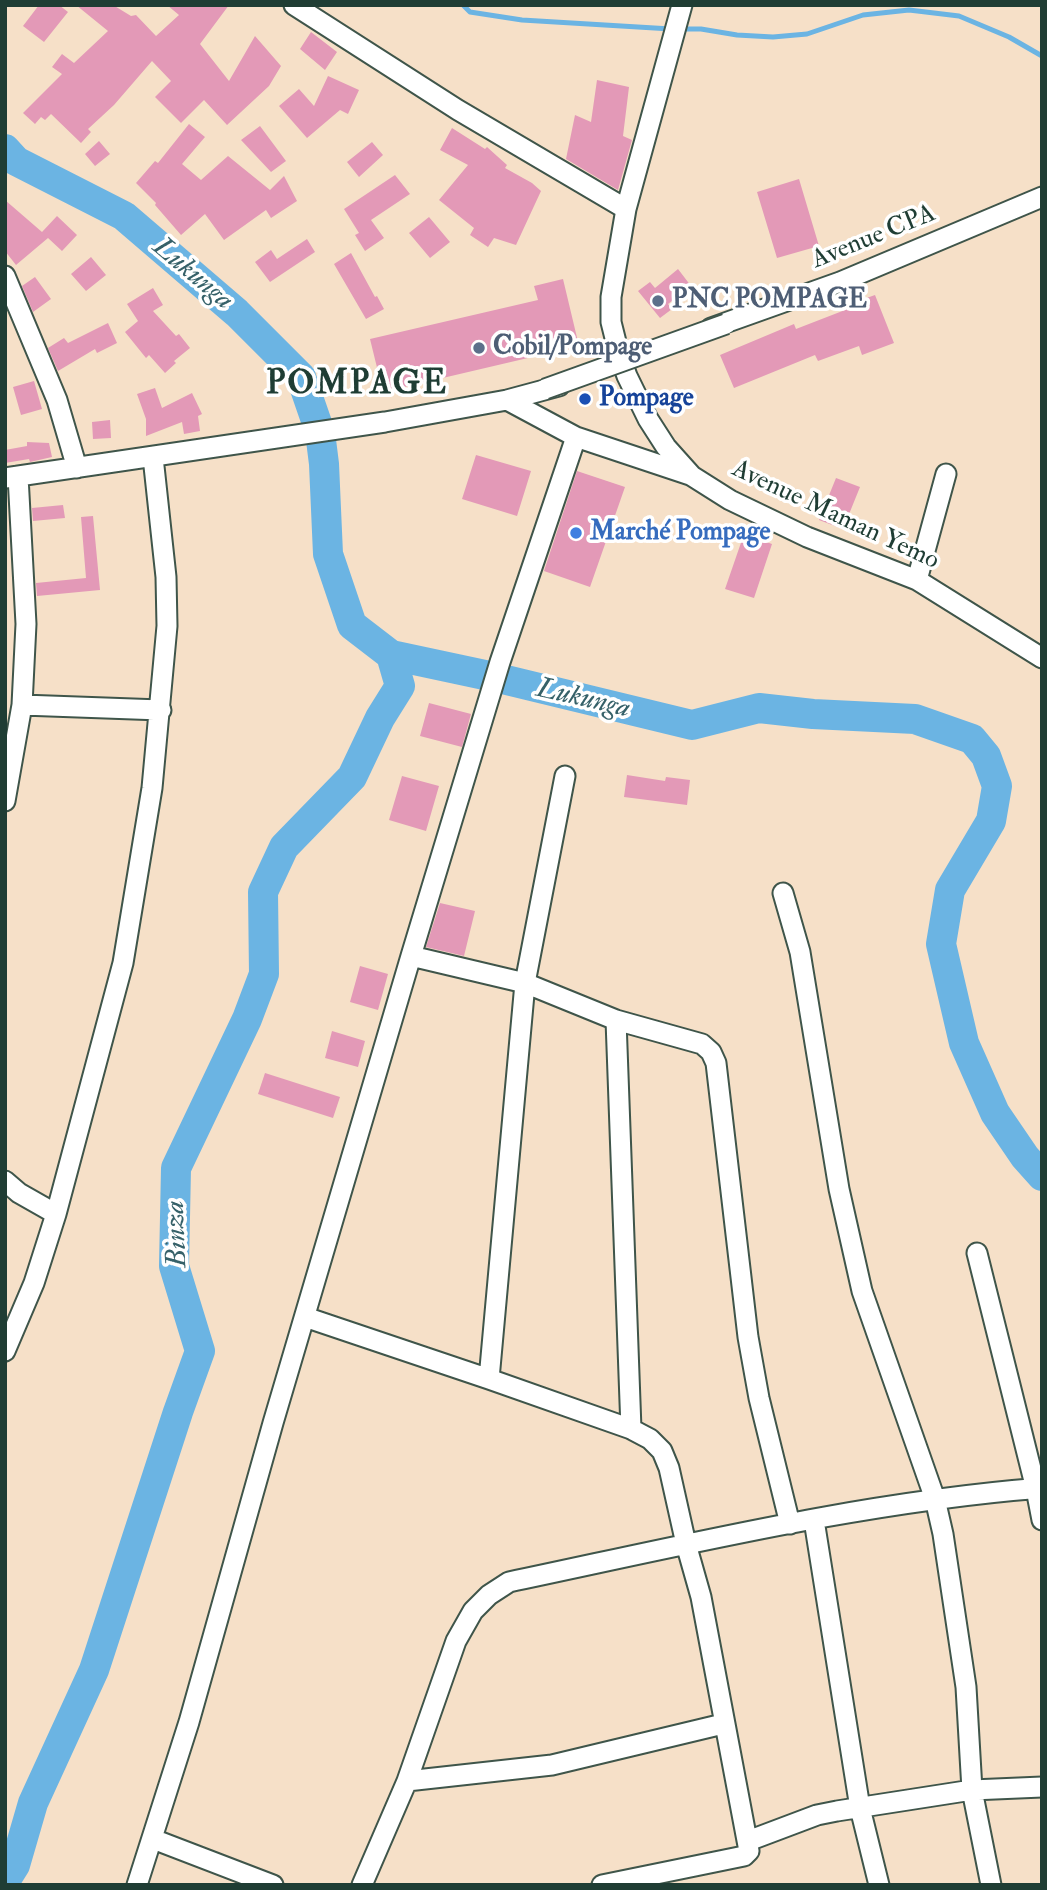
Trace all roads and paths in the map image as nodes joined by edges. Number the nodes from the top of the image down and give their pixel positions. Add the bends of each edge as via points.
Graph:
1 (294, 5) edge
2 (681, 11) edge
3 (1042, 197) edge
4 (626, 209) junction
5 (5, 276) edge
6 (726, 324) junction
7 (622, 363) junction
8 (545, 388) junction
9 (507, 400) junction
10 (576, 437) junction
11 (153, 457) junction
12 (77, 468) junction
13 (946, 474) dead end
14 (692, 476) junction
15 (12, 477) edge
16 (917, 580) junction
17 (1020, 646) junction
18 (1042, 658) edge
19 (1042, 672) edge
20 (22, 705) junction
21 (161, 710) junction
22 (565, 776) dead end
23 (5, 800) edge
24 (783, 893) dead end
25 (411, 956) junction
26 (525, 983) junction
27 (615, 1020) junction
28 (5, 1181) edge
29 (56, 1214) junction
30 (977, 1253) dead end
31 (305, 1317) junction
32 (5, 1351) edge
33 (489, 1378) junction
34 (631, 1429) junction
35 (1039, 1489) edge
36 (935, 1499) junction
37 (814, 1520) junction
38 (1042, 1520) edge
39 (790, 1524) junction
40 (686, 1544) junction
41 (723, 1724) junction
42 (407, 1781) junction
43 (1042, 1787) edge
44 (972, 1790) junction
45 (860, 1808) junction
46 (153, 1839) junction
47 (748, 1841) junction
48 (137, 1885) edge
49 (273, 1885) edge
50 (362, 1885) edge
51 (602, 1885) edge
52 (879, 1885) edge
53 (991, 1885) edge

1 - 4 street via 458,110
2 - 4 street, Avenue Maman Yemo
3 - 6 street, Avenue CPA via 840,282
4 - 7 street, Avenue Maman Yemo via 611,297 611,322
5 - 12 street via 57,400
6 - 7 street
6 - 8 street, bridge
7 - 8 street
7 - 14 street, Avenue Maman Yemo via 648,419
8 - 9 street
9 - 10 street
9 - 11 street
10 - 14 street
10 - 25 street via 500,662
11 - 12 street
11 - 21 street via 166,577
12 - 15 street
13 - 16 street
14 - 16 street, Avenue Maman Yemo via 807,537
15 - 20 street via 26,624
16 - 17 street, Avenue Maman Yemo
17 - 18 street, Avenue Maman Yemo
17 - 19 street
20 - 21 street
20 - 23 street
21 - 29 street via 123,963
22 - 26 street
24 - 36 street via 800,952 839,1189 862,1291
25 - 26 street
25 - 31 street
26 - 27 street
26 - 33 street
27 - 34 street
27 - 39 street via 702,1044 716,1063 748,1337
28 - 29 street
29 - 32 street
30 - 35 street
31 - 33 street
31 - 46 street
33 - 34 street
34 - 40 street via 662,1451
35 - 36 street
35 - 38 street
36 - 37 street
36 - 44 street via 966,1687
37 - 39 street
37 - 45 street
39 - 40 street
40 - 41 street via 701,1597
40 - 42 street via 509,1582 489,1595 473,1611 456,1641
41 - 42 street via 552,1765
41 - 47 street
42 - 50 street
43 - 44 street
44 - 45 street
44 - 53 street
45 - 47 street via 817,1815
45 - 52 street
46 - 48 street
46 - 49 street
47 - 51 street via 749,1851 744,1856

